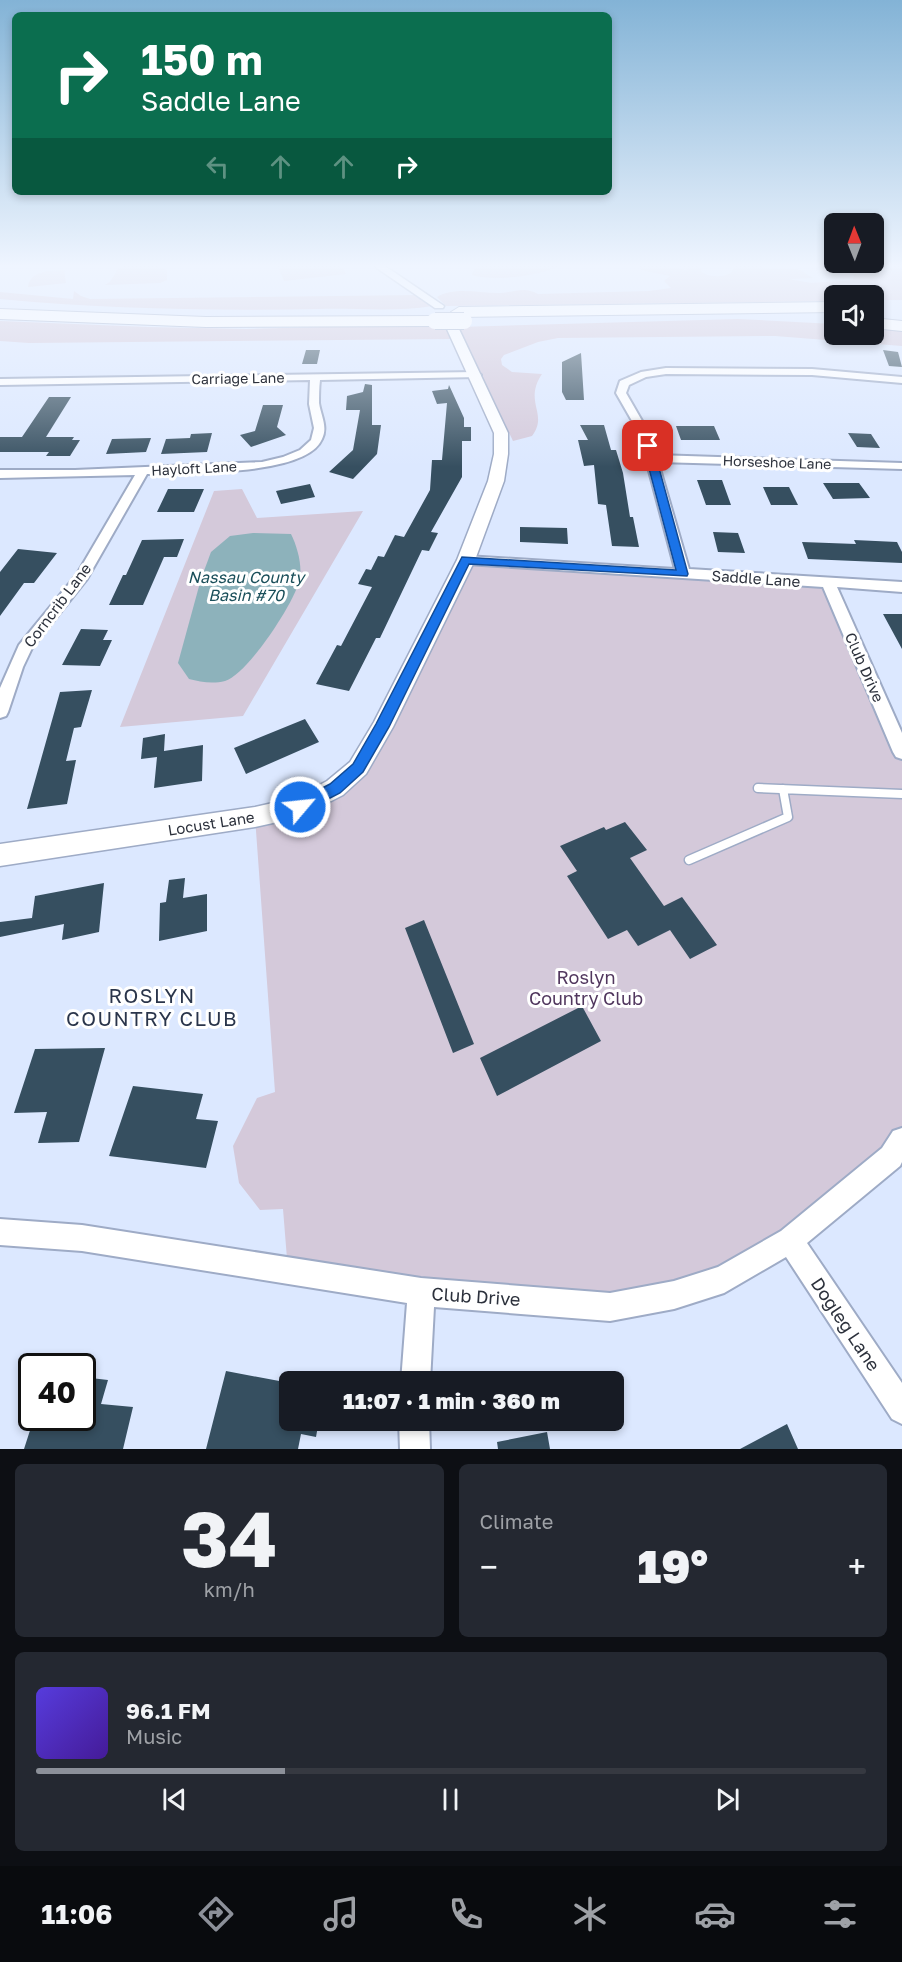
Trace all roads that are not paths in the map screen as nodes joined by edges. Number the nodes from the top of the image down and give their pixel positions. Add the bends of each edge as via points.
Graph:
1 (454, 332) edge
2 (476, 375) junction
3 (315, 377) junction
4 (902, 380) edge
5 (0, 382) edge
6 (652, 458) junction
7 (902, 466) edge
8 (143, 471) junction
9 (0, 474) edge
10 (466, 560) junction
11 (683, 574) junction
12 (828, 583) junction
13 (902, 587) edge
14 (0, 712) edge
15 (902, 752) edge
16 (758, 788) dead end
17 (783, 789) junction
18 (902, 794) edge
19 (0, 855) edge
20 (689, 860) dead end
21 (902, 1140) edge
22 (0, 1232) edge
23 (790, 1240) junction
24 (421, 1292) junction
25 (416, 1371) edge
26 (902, 1409) edge
27 (414, 1431) edge
28 (415, 1449) edge

1 - 2 street, Locust Lane
2 - 3 street, Carriage Lane
2 - 10 street, Locust Lane via 501,433 501,454 496,481
3 - 5 street, Carriage Lane
3 - 8 street, Hayloft Lane via 319,432 304,453 262,465
4 - 6 street via 765,370 666,371 637,376 624,383 621,393 642,426
6 - 7 street, Horseshoe Lane
6 - 11 street
8 - 9 street, Hayloft Lane
8 - 14 street, Corncrib Lane via 82,576 26,645
10 - 11 street, Saddle Lane
10 - 19 street, Locust Lane via 382,727 358,768 335,788 300,807 255,817
11 - 12 street, Saddle Lane
12 - 13 street, Saddle Lane
12 - 15 street, Club Drive
16 - 17 lane
17 - 18 lane
17 - 20 lane via 788,817
21 - 23 street, Club Drive via 891,1157
22 - 24 street, Club Drive via 82,1238
23 - 24 street, Club Drive via 724,1279 674,1295 610,1307
23 - 26 street, Dogleg Lane
24 - 25 street
27 - 28 street

